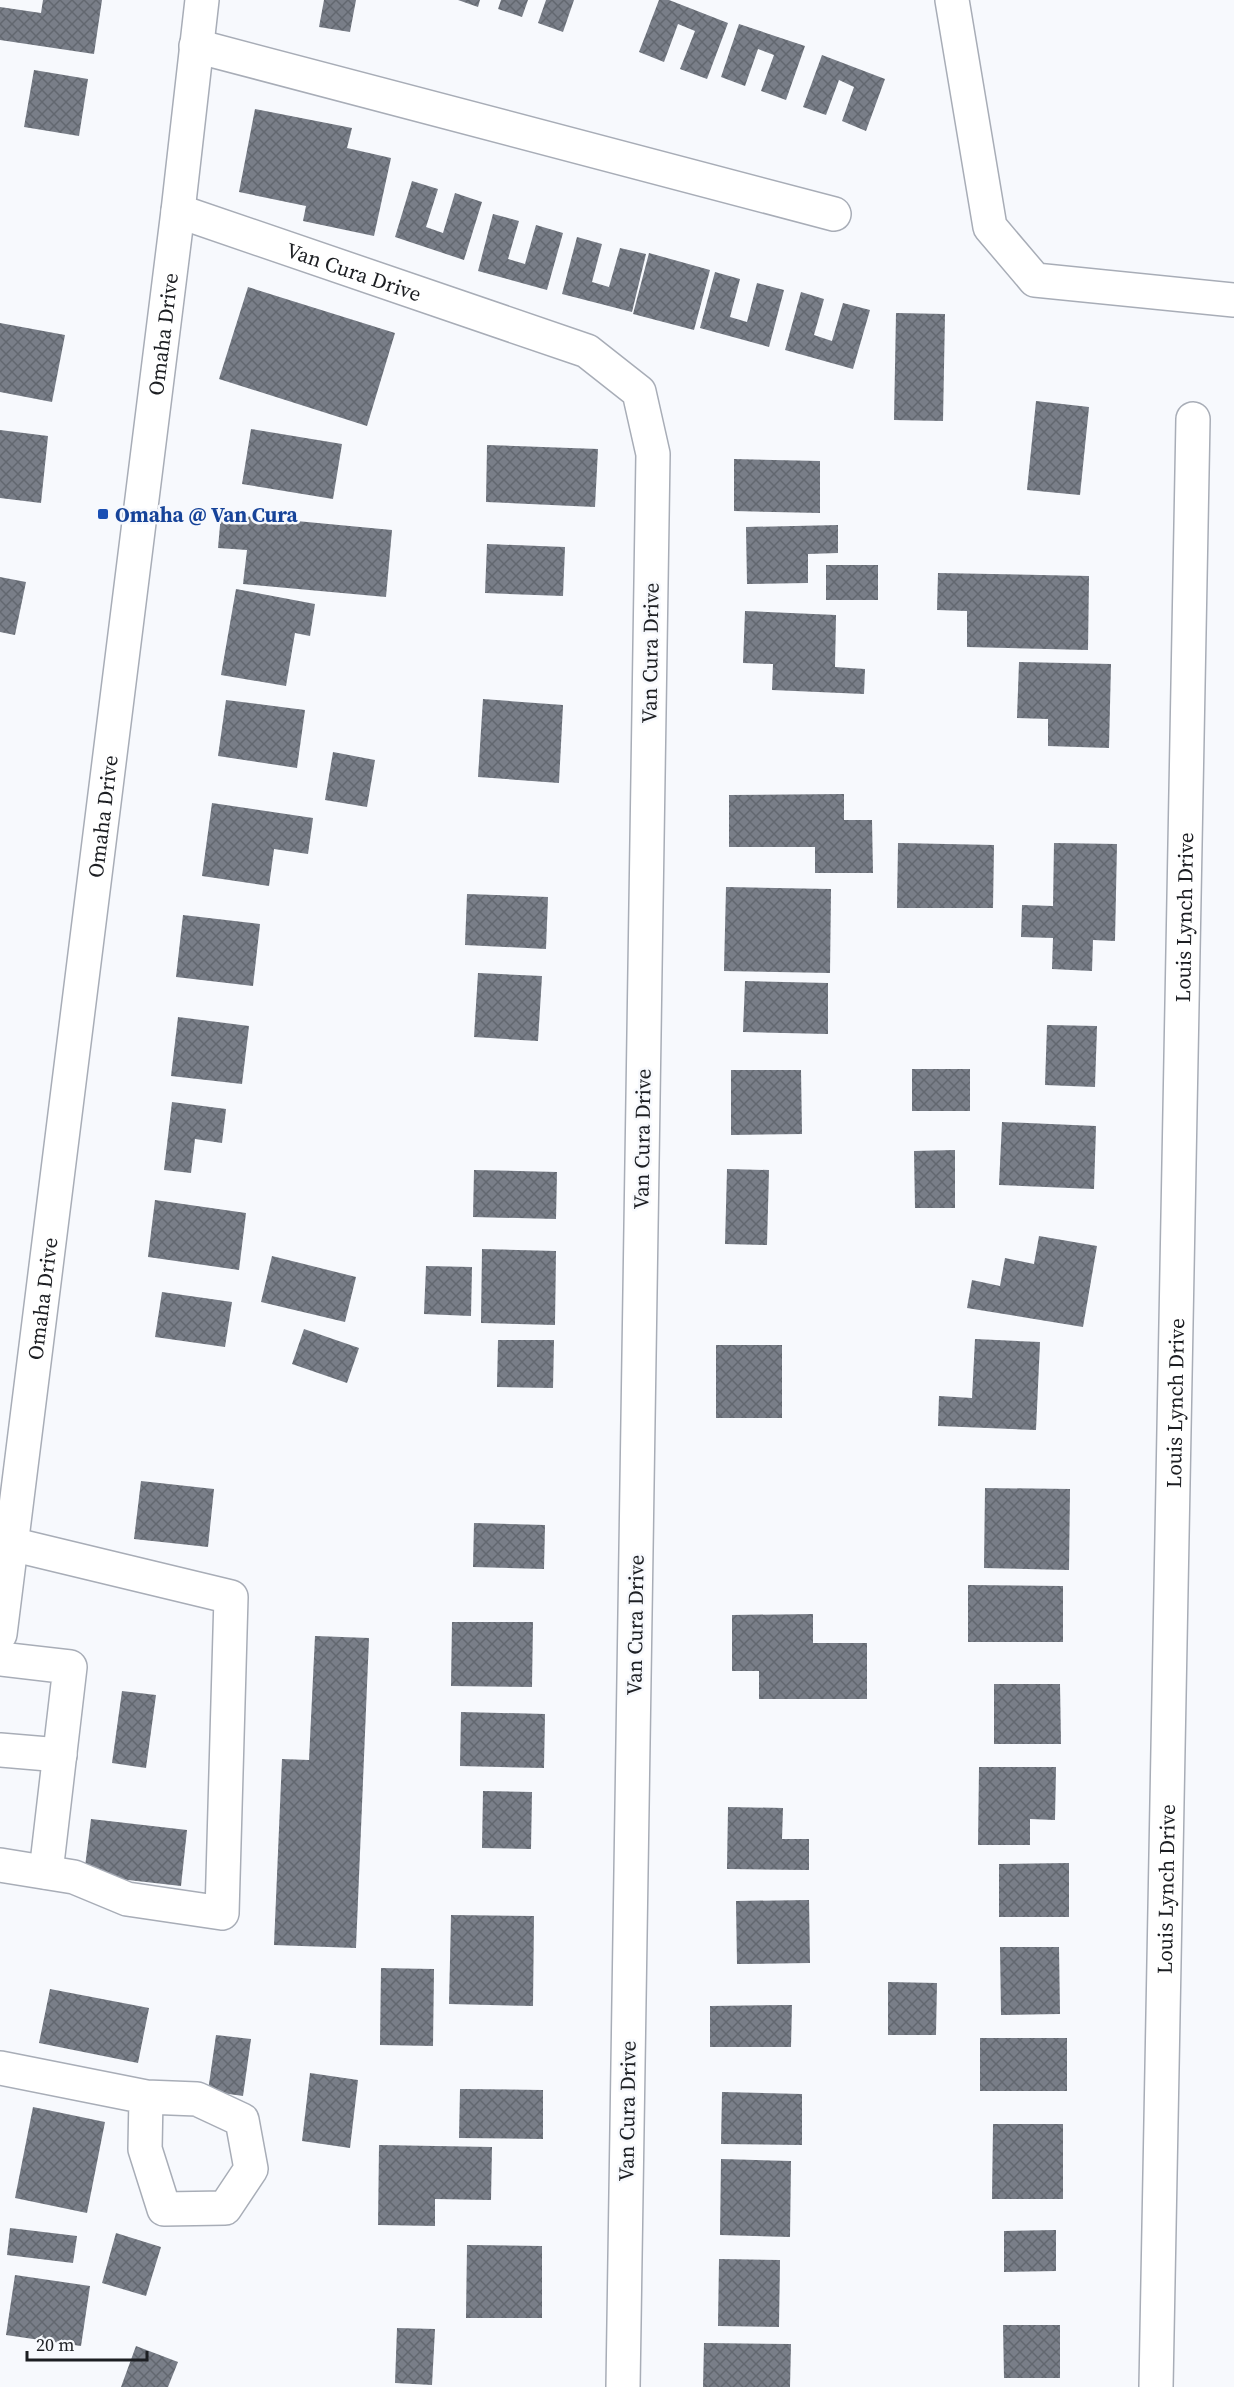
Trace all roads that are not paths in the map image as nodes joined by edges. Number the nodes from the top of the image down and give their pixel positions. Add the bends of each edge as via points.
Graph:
1 (202, 0) edge
2 (952, 0) edge
3 (196, 46) junction
4 (178, 211) junction
5 (834, 214) dead end
6 (1234, 300) edge
7 (1193, 419) dead end
8 (11, 1544) junction
9 (0, 1634) edge
10 (0, 1659) edge
11 (0, 1750) edge
12 (60, 1755) junction
13 (0, 1864) edge
14 (46, 1872) junction
15 (0, 2068) edge
16 (146, 2097) dead end
17 (623, 2387) edge
18 (1156, 2387) edge

1 - 3 street, Omaha Drive
2 - 6 street via 990,227 1035,280
3 - 4 street, Omaha Drive
3 - 5 street
4 - 8 street, Omaha Drive
4 - 17 street, Van Cura Drive via 587,351 639,392 653,454
7 - 18 street, Louis Lynch Drive
8 - 9 street, Omaha Drive
8 - 14 street via 231,1597 222,1913 127,1899 74,1877
10 - 12 street via 70,1667
11 - 12 street
12 - 14 street
13 - 14 street
15 - 16 street

